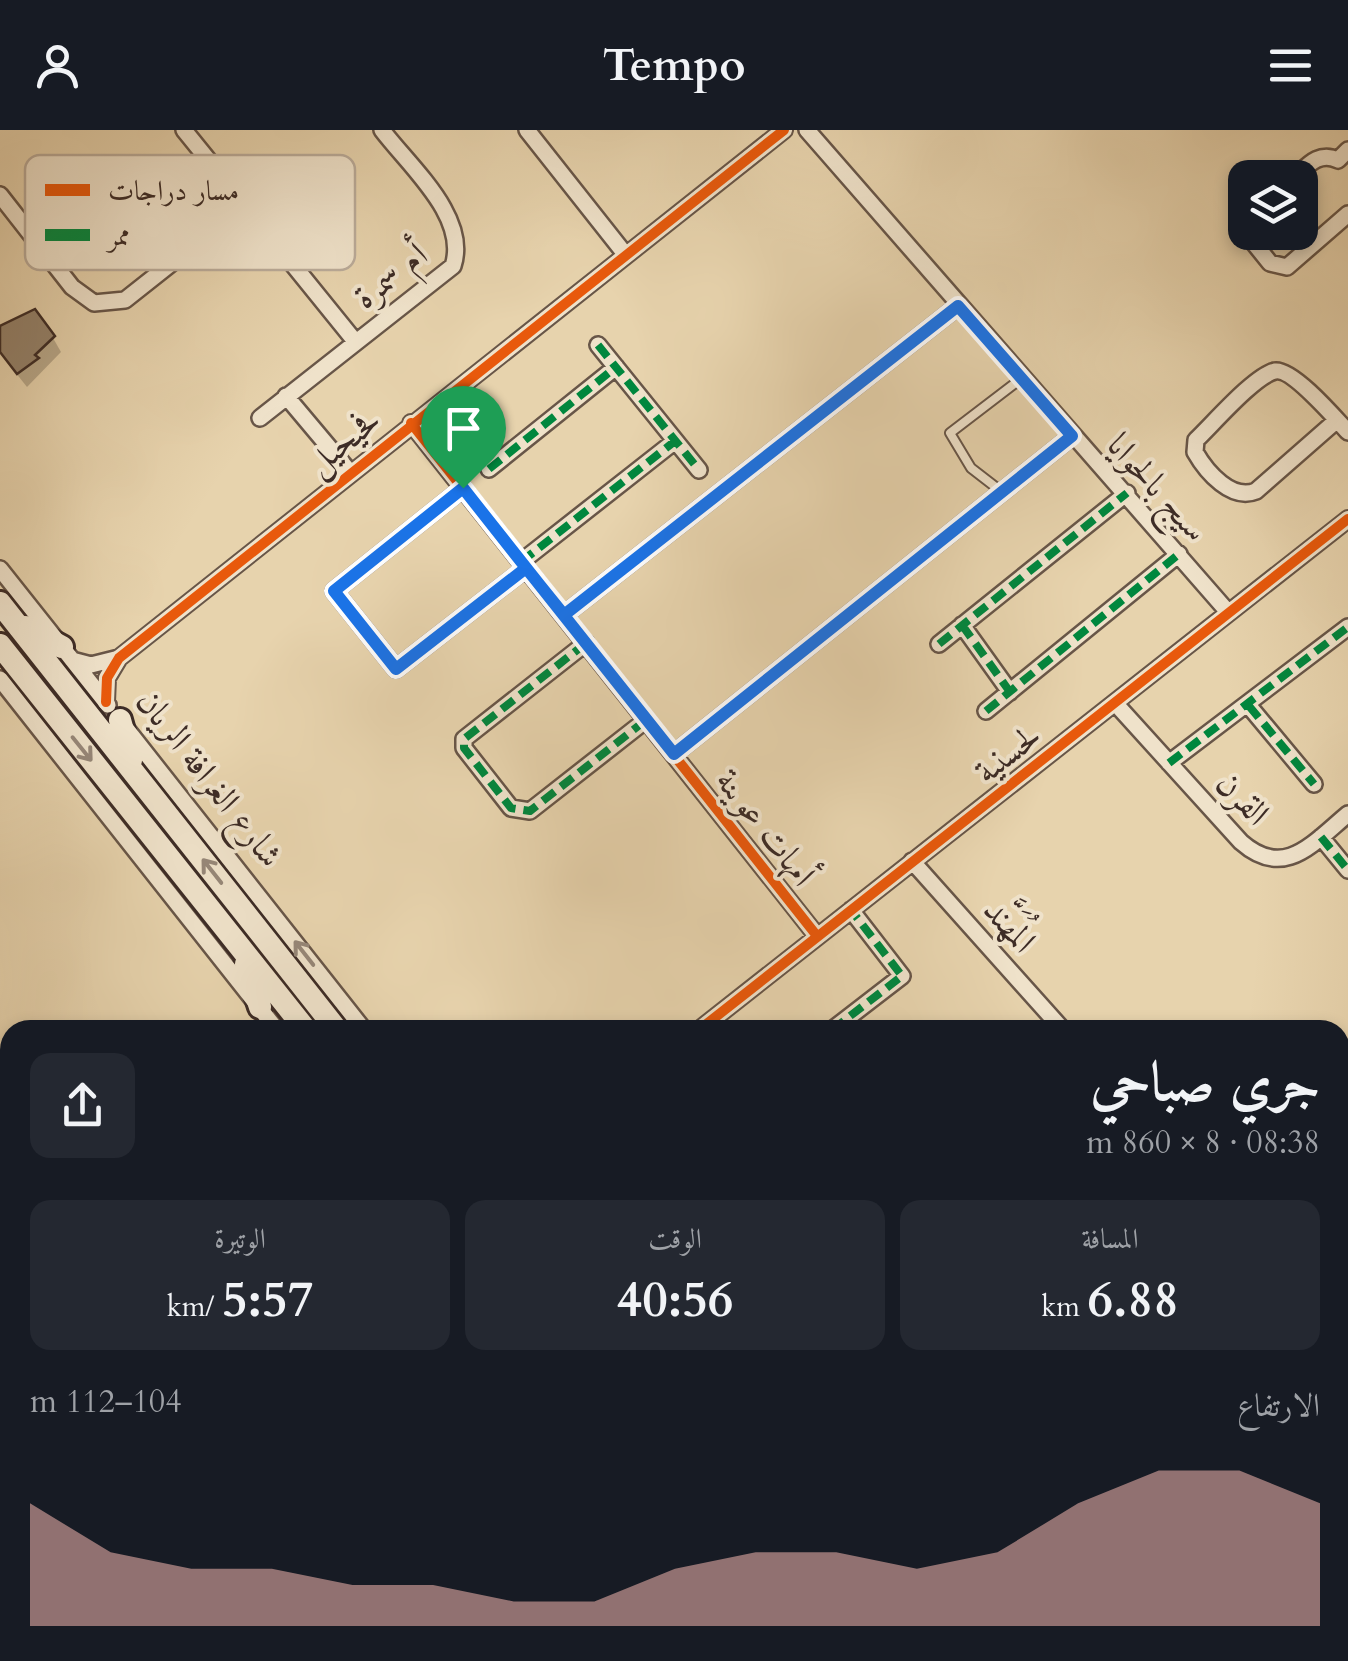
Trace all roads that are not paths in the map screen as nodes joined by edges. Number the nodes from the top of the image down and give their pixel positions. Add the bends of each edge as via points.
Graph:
1 (184, 130) edge
2 (382, 130) edge
3 (527, 130) edge
4 (784, 130) edge
5 (807, 130) edge
6 (205, 155) edge
7 (1317, 160) edge
8 (1345, 160) edge
9 (0, 194) edge
10 (1348, 214) edge
11 (25, 227) edge
12 (1318, 240) edge
13 (1260, 250) edge
14 (1307, 250) edge
15 (625, 254) junction
16 (58, 270) edge
17 (162, 270) edge
18 (298, 270) edge
19 (958, 306) junction
20 (354, 340) junction
21 (598, 345) dead end
22 (616, 368) junction
23 (1022, 378) junction
24 (286, 396) junction
25 (260, 418) dead end
26 (411, 422) junction
27 (1343, 426) edge
28 (1072, 436) junction
29 (675, 441) junction
30 (490, 469) dead end
31 (699, 470) dead end
32 (349, 472) junction
33 (463, 488) junction
34 (1002, 492) junction
35 (1126, 493) junction
36 (1348, 519) edge
37 (1179, 554) junction
38 (524, 565) junction
39 (0, 569) edge
40 (7, 612) edge
41 (1228, 612) junction
42 (564, 615) junction
43 (962, 625) junction
44 (1345, 634) edge
45 (586, 642) junction
46 (939, 644) dead end
47 (0, 645) edge
48 (66, 653) junction
49 (118, 658) junction
50 (0, 676) edge
51 (1010, 692) junction
52 (39, 694) junction
53 (1115, 704) junction
54 (1249, 706) junction
55 (113, 711) junction
56 (986, 711) dead end
57 (646, 720) junction
58 (674, 754) junction
59 (1170, 763) junction
60 (134, 773) junction
61 (1314, 784) dead end
62 (1348, 814) edge
63 (1320, 836) junction
64 (912, 861) junction
65 (1348, 870) edge
66 (851, 910) junction
67 (817, 936) junction
68 (242, 951) junction
69 (268, 1020) edge
70 (269, 1020) edge
71 (298, 1020) edge
72 (330, 1020) edge
73 (356, 1020) edge
74 (712, 1020) edge
75 (857, 1020) edge
76 (1054, 1020) edge

1 - 6 street
2 - 20 street, أم سمرة via 452,222 460,246 453,266
3 - 15 street
4 - 15 street, فحيحيل
5 - 19 street, سيج بالحوايا
7 - 8 street
9 - 11 street
10 - 12 street
13 - 14 street via 1270,263 1287,267
15 - 26 street, فحيحيل
16 - 17 street via 94,304 124,300
18 - 20 street
19 - 23 street, سيج بالحوايا
19 - 42 street
20 - 24 street, أم سمرة
21 - 22 street
22 - 29 street
22 - 30 street
23 - 28 street, سيج بالحوايا
23 - 34 lane via 950,433 971,468
24 - 25 street, أم سمرة
24 - 32 street
26 - 32 street, فحيحيل
26 - 33 street, أمهات عوينة
27 - 27 street via 1289,374 1276,371 1196,440 1195,452 1235,494 1246,496
28 - 34 street
28 - 35 street, سيج بالحوايا
29 - 31 street
29 - 38 street
32 - 49 street, فحيحيل
33 - 38 street, أمهات عوينة
33 - 38 street via 334,591 396,669
34 - 58 street
35 - 37 street, سيج بالحوايا
35 - 43 street
36 - 41 street, لحسنية
37 - 41 street, سيج بالحوايا
37 - 51 street
38 - 42 street, أمهات عوينة
39 - 48 street, شارع الغرافة الريان
40 - 48 main road
40 - 60 main road, شارع الغرافة الريان
41 - 53 street, لحسنية
42 - 45 street, أمهات عوينة
43 - 46 street
43 - 51 street
44 - 54 street
45 - 57 street, أمهات عوينة
45 - 57 street via 464,739 464,748 511,808 530,811
47 - 52 main road
48 - 49 street via 90,665
48 - 55 street, شارع الغرافة الريان
49 - 55 street via 107,678
50 - 52 main road
50 - 69 street
51 - 56 street
52 -> 68 main road
53 - 59 street, القرن
53 - 64 street, لحسنية
54 - 59 street
54 - 61 street
55 - 60 main road
73 -> 55 street, شارع الغرافة الريان
57 - 58 street, أمهات عوينة
58 - 67 street, أمهات عوينة
59 - 63 street, القرن via 1262,858 1284,860
72 -> 60 main road, شارع الغرافة الريان
62 - 63 street, القرن
63 - 65 street
64 - 66 street, لحسنية
64 - 76 street, المُهَنَّد
66 - 67 street, لحسنية
66 - 75 street via 902,976
67 - 74 street, لحسنية
68 - 70 main road
68 - 71 main road

